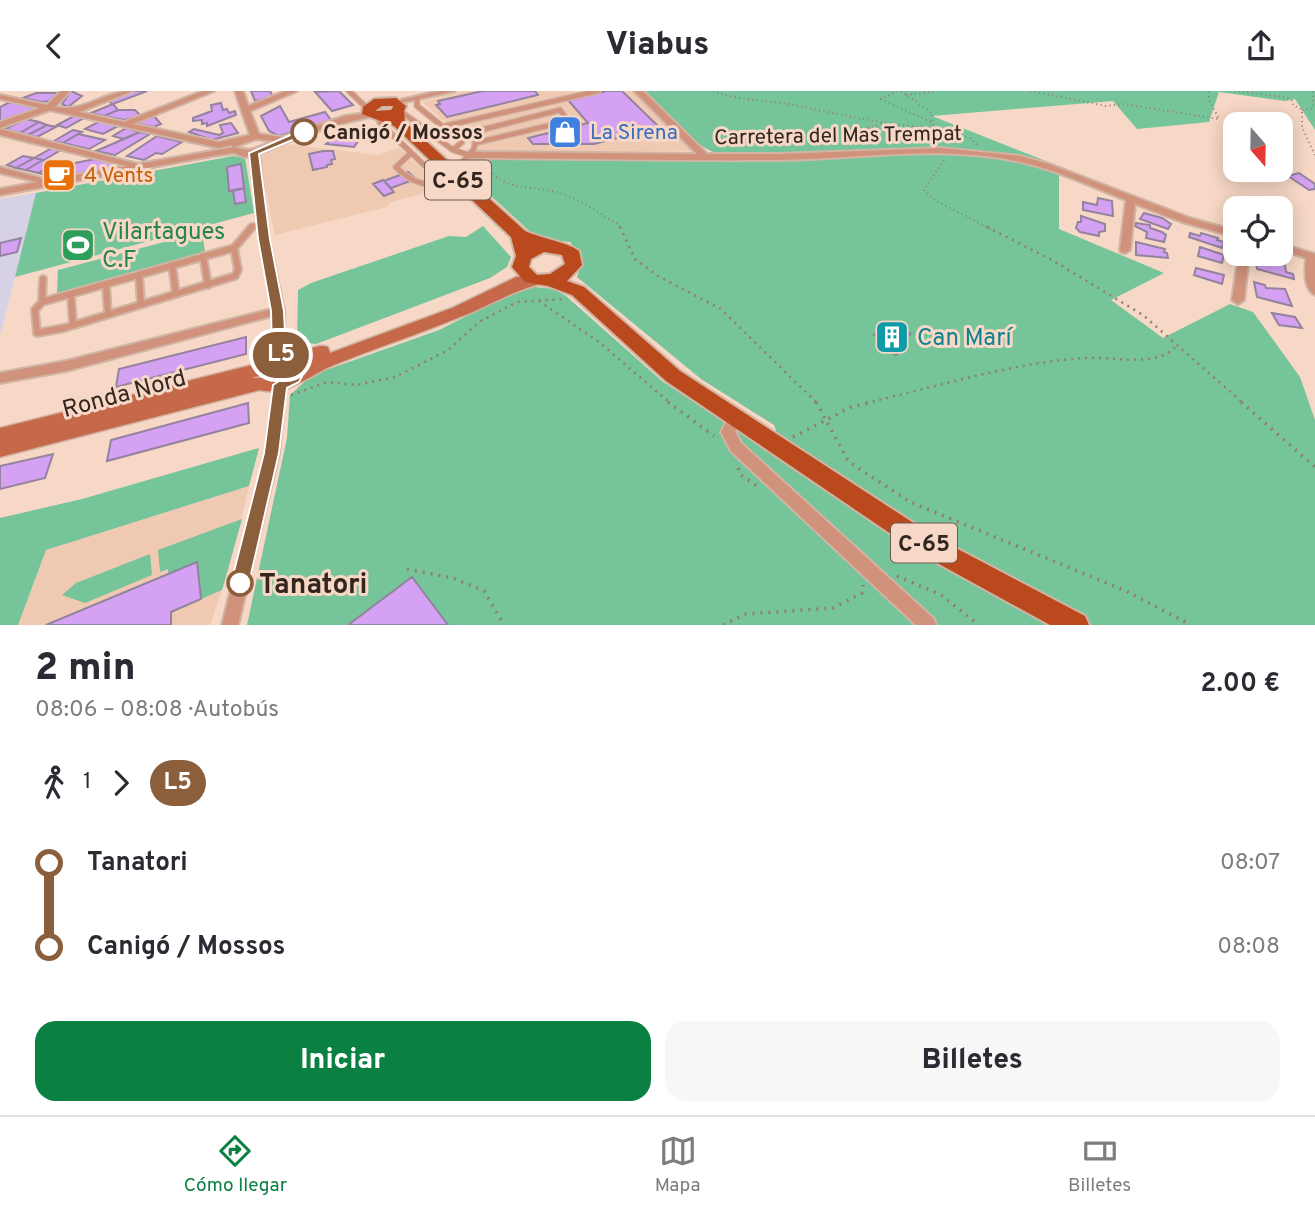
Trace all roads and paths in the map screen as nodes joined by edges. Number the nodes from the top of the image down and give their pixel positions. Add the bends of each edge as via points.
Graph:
1 (66, 91) edge
2 (129, 91) edge
3 (177, 91) edge
4 (210, 91) edge
5 (239, 91) edge
6 (293, 91) edge
7 (349, 91) edge
8 (451, 91) edge
9 (598, 91) edge
10 (638, 91) edge
11 (713, 91) edge
12 (899, 91) edge
13 (937, 91) edge
14 (1030, 91) edge
15 (1209, 91) edge
16 (1234, 91) edge
17 (1313, 91) edge
18 (431, 95) junction
19 (905, 95) junction
20 (0, 97) edge
21 (552, 102) junction
22 (180, 103) junction
23 (417, 103) junction
24 (48, 108) junction
25 (382, 108) edge
26 (246, 110) junction
27 (559, 110) junction
28 (1302, 110) junction
29 (72, 112) junction
30 (933, 123) junction
31 (125, 124) junction
32 (895, 124) junction
33 (0, 125) edge
34 (444, 126) junction
35 (927, 128) junction
36 (0, 132) edge
37 (255, 136) junction
38 (457, 136) junction
39 (462, 142) junction
40 (269, 143) junction
41 (475, 143) junction
42 (237, 145) junction
43 (453, 150) junction
44 (941, 151) junction
45 (254, 153) junction
46 (411, 153) junction
47 (464, 154) junction
48 (863, 154) junction
49 (983, 154) junction
50 (489, 155) junction
51 (1315, 155) edge
52 (704, 156) junction
53 (142, 167) junction
54 (0, 170) edge
55 (460, 182) junction
56 (50, 183) junction
57 (445, 185) junction
58 (0, 192) edge
59 (1130, 200) junction
60 (262, 221) junction
61 (1223, 230) edge
62 (519, 235) junction
63 (545, 246) junction
64 (234, 248) junction
65 (1125, 250) dead end
66 (1293, 250) edge
67 (203, 256) junction
68 (1313, 256) edge
69 (522, 261) junction
70 (172, 265) junction
71 (1242, 266) edge
72 (571, 271) junction
73 (139, 275) junction
74 (43, 279) dead end
75 (542, 280) junction
76 (106, 284) junction
77 (208, 285) junction
78 (578, 291) junction
79 (1315, 291) edge
80 (71, 294) junction
81 (176, 294) junction
82 (1238, 300) dead end
83 (540, 301) junction
84 (42, 302) junction
85 (141, 304) junction
86 (278, 311) junction
87 (108, 314) junction
88 (72, 325) junction
89 (1177, 345) junction
90 (279, 355) junction
91 (300, 366) junction
92 (259, 377) junction
93 (0, 378) edge
94 (279, 392) junction
95 (736, 418) junction
96 (0, 436) edge
97 (722, 441) dead end
98 (780, 447) junction
99 (0, 449) edge
100 (734, 459) dead end
101 (1315, 467) edge
102 (763, 490) dead end
103 (865, 566) junction
104 (407, 569) dead end
105 (230, 625) edge
106 (505, 625) edge
107 (723, 625) edge
108 (928, 625) edge
109 (979, 625) edge
110 (1076, 625) edge
111 (1191, 625) edge

1 - 24 street
2 - 29 street
3 - 22 street
4 - 22 street
5 - 26 street
6 - 26 street
7 - 25 lane
8 - 18 street
9 - 21 lane
10 - 52 street
11 - 32 path
12 - 19 path
12 - 30 path via 881,99
13 - 19 path
14 - 15 path via 1106,106 1124,104 1219,119
16 - 28 path via 1284,97
17 - 28 path via 1313,108
18 - 23 street
18 - 25 street
19 - 30 path via 932,113
20 - 24 street
21 - 27 lane
21 - 34 lane
22 - 31 street
23 - 25 street
23 - 34 lane
24 - 29 street
24 - 33 street
25 - 40 street
25 - 43 lane
25 - 46 lane via 380,123
25 - 55 main road, C-65
26 - 37 street
27 - 38 lane
27 - 41 lane via 568,121
28 - 51 path via 1301,127
29 - 31 street
30 - 35 path
31 - 42 street
32 - 35 path
32 - 48 path via 867,128
34 - 38 lane
35 - 49 path via 970,138
36 - 53 street
37 - 40 street
37 - 42 street
38 - 39 lane
39 - 41 lane
39 - 43 lane
40 - 45 street
41 - 47 lane
42 - 45 street via 244,154
42 - 53 street
43 - 47 lane
44 - 48 street, Carretera del Mas Trempat
44 - 49 street, Carretera del Mas Trempat
44 - 89 path via 947,157 924,190 934,200 1052,260 1143,315
45 - 60 street
46 - 57 lane
46 - 57 lane via 396,167 406,179 425,186
47 - 50 street, Carretera del Mas Trempat
47 - 55 lane
48 - 52 street, Carretera del Mas Trempat
49 - 59 street, Carretera del Mas Trempat via 1046,166
50 - 52 street, Carretera del Mas Trempat
50 - 111 path via 494,178 581,202 619,225 635,259 721,309 817,403 849,462 910,502 1126,591
53 - 56 street
54 - 56 street
55 - 57 lane
55 - 62 main road, C-65
56 - 58 street
59 - 61 street, Carretera del Mas Trempat
59 - 65 street
60 - 64 lane
60 - 86 street
62 - 63 main road, C-65
62 - 69 main road
63 - 69 main road
63 - 72 main road via 561,247 573,255
64 - 67 lane
64 - 77 lane via 235,276
66 - 68 street
67 - 70 lane
67 - 77 lane
68 - 79 street via 1310,276
69 - 75 main road via 522,272
69 - 91 street via 507,279
70 - 73 lane
70 - 81 lane
71 - 82 street
72 - 75 main road
72 - 78 main road, C-65
73 - 76 lane
73 - 85 lane
74 - 84 lane
75 - 78 main road, C-65
75 - 91 street via 523,281 446,316
76 - 80 lane
76 - 87 lane
77 - 81 lane
78 - 83 path via 564,299
78 - 95 main road, C-65 via 673,376
80 - 84 lane
80 - 88 lane
81 - 85 lane
83 - 94 path via 517,302 498,311 448,350 395,377 356,385 327,382 304,392
83 - 97 path via 599,342 685,417
84 - 88 lane via 35,310 37,333
85 - 87 lane
86 - 90 street
86 - 93 street via 66,366
87 - 88 lane
89 - 98 path via 1170,354 1147,359 1085,358 1019,368 851,407
89 - 101 path
90 - 91 street via 292,355
90 - 92 street, Ronda Nord via 266,361
91 - 94 street
92 - 94 street, Ronda Nord
92 - 96 street, Ronda Nord
92 - 99 street, Ronda Nord
94 - 105 street via 272,453
95 - 98 main road, C-65
95 - 103 street via 727,432 736,446
98 - 110 main road, C-65 via 927,544
100 - 102 path via 741,475
103 - 107 path via 862,593 833,608 746,614
103 - 108 street
103 - 109 path via 919,582
104 - 106 path via 453,578 484,591

